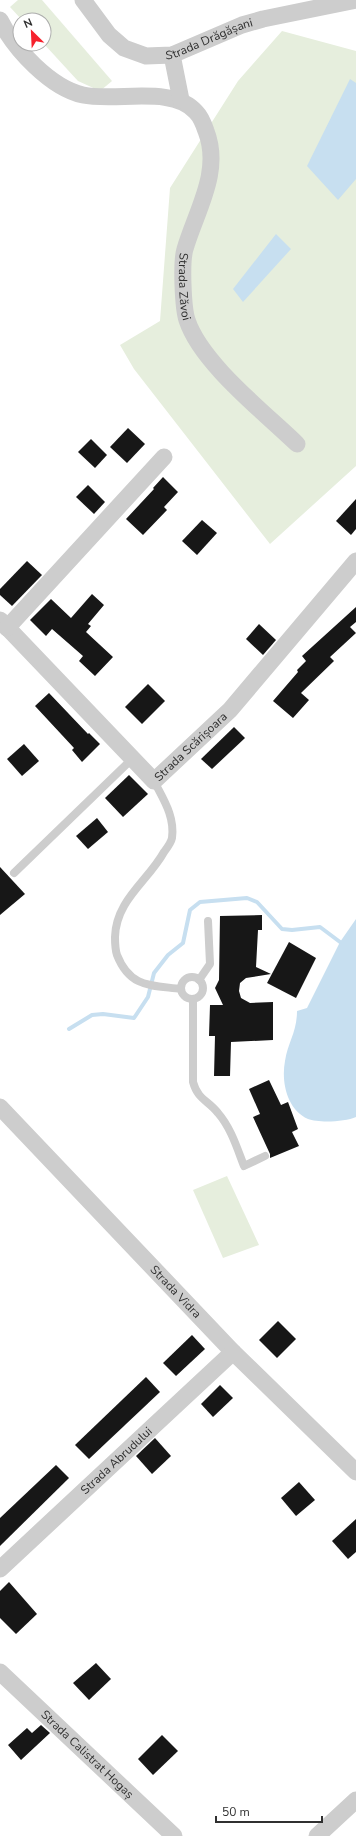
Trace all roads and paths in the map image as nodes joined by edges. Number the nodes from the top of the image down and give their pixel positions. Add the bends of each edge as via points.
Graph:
1 (83, 0) edge
2 (356, 0) edge
3 (0, 20) edge
4 (172, 54) junction
5 (182, 100) junction
6 (297, 444) dead end
7 (164, 457) dead end
8 (356, 561) edge
9 (4, 624) edge
10 (132, 759) junction
11 (154, 781) junction
12 (14, 873) dead end
13 (208, 921) dead end
14 (199, 980) junction
15 (181, 989) junction
16 (193, 999) junction
17 (0, 1107) edge
18 (265, 1156) dead end
19 (233, 1352) junction
20 (356, 1472) edge
21 (0, 1569) edge
22 (0, 1672) edge
23 (356, 1800) edge
24 (174, 1836) edge
25 (317, 1836) edge

1 - 4 street, Strada Drăgășani via 109,34 124,48 146,56
2 - 4 street, Strada Drăgășani via 242,25
3 - 5 street via 30,62 58,83 82,95 149,96
4 - 5 street
5 - 6 street, Strada Zăvoi via 196,112 204,125 210,140 211,158 209,184 184,251 184,300 187,319 205,355
7 - 9 street
8 - 11 street, Strada Scărișoara via 230,710
9 - 10 street, Strada Scărișoara
10 - 11 street, Strada Scărișoara
10 - 12 lane
11 - 15 lane via 171,814 172,839 161,858 127,899 116,925 115,950 122,967 131,978 143,983
13 - 14 lane via 210,964
14 - 15 lane via 188,978
14 - 16 lane via 203,986 202,993
15 - 16 lane via 186,997
16 - 18 lane via 195,1090 199,1097 218,1112 229,1129 244,1166
17 - 19 street, Strada Vidra
19 - 20 street, Strada Vidra
19 - 21 street, Strada Abrudului
22 - 24 street, Strada Calistrat Hogaș
23 - 25 street

